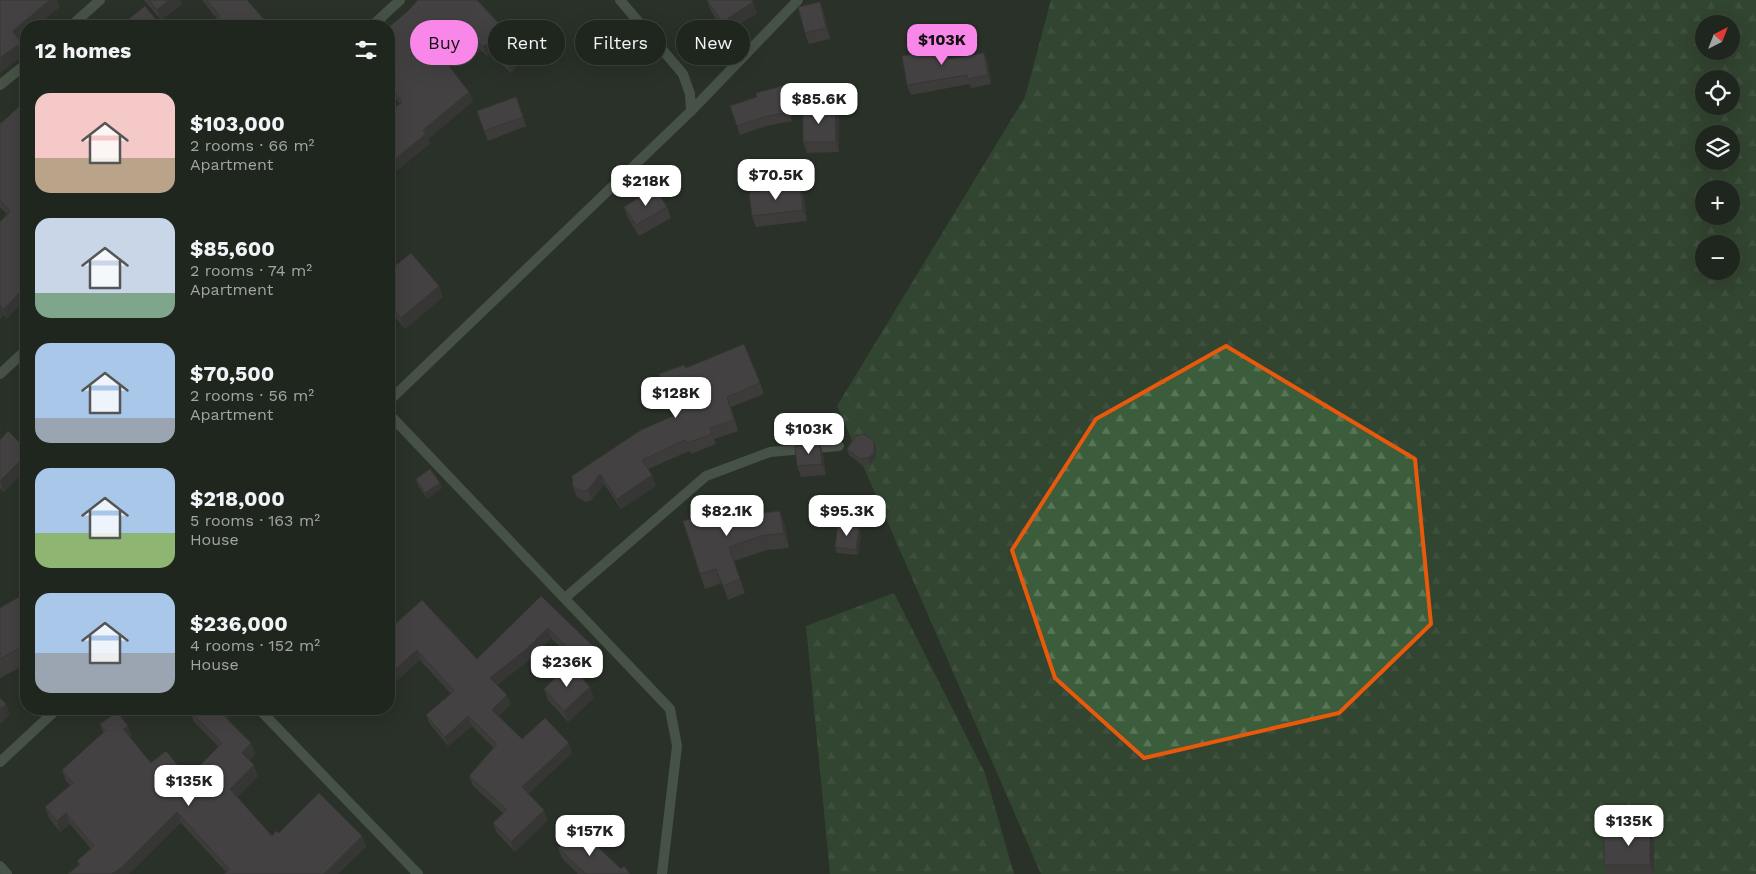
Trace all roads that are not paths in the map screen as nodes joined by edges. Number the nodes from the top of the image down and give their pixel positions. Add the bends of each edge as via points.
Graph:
1 (100, 0) edge
2 (400, 0) edge
3 (620, 0) edge
4 (798, 0) edge
5 (78, 20) edge
6 (378, 20) edge
7 (20, 69) edge
8 (0, 85) edge
9 (691, 112) junction
10 (20, 356) edge
11 (0, 374) edge
12 (395, 395) edge
13 (395, 420) edge
14 (839, 446) dead end
15 (565, 598) junction
16 (51, 715) edge
17 (265, 715) edge
18 (0, 762) edge
19 (0, 866) edge
20 (7, 874) edge
21 (418, 874) edge
22 (662, 874) edge

1 - 5 street
2 - 6 street
3 - 9 street via 683,74 690,94
4 - 9 street
7 - 8 street
9 - 12 street
10 - 11 street
13 - 15 street
14 - 15 street via 770,452 706,476
15 - 22 street via 670,709 676,746
16 - 18 street
17 - 21 street
19 - 20 street

